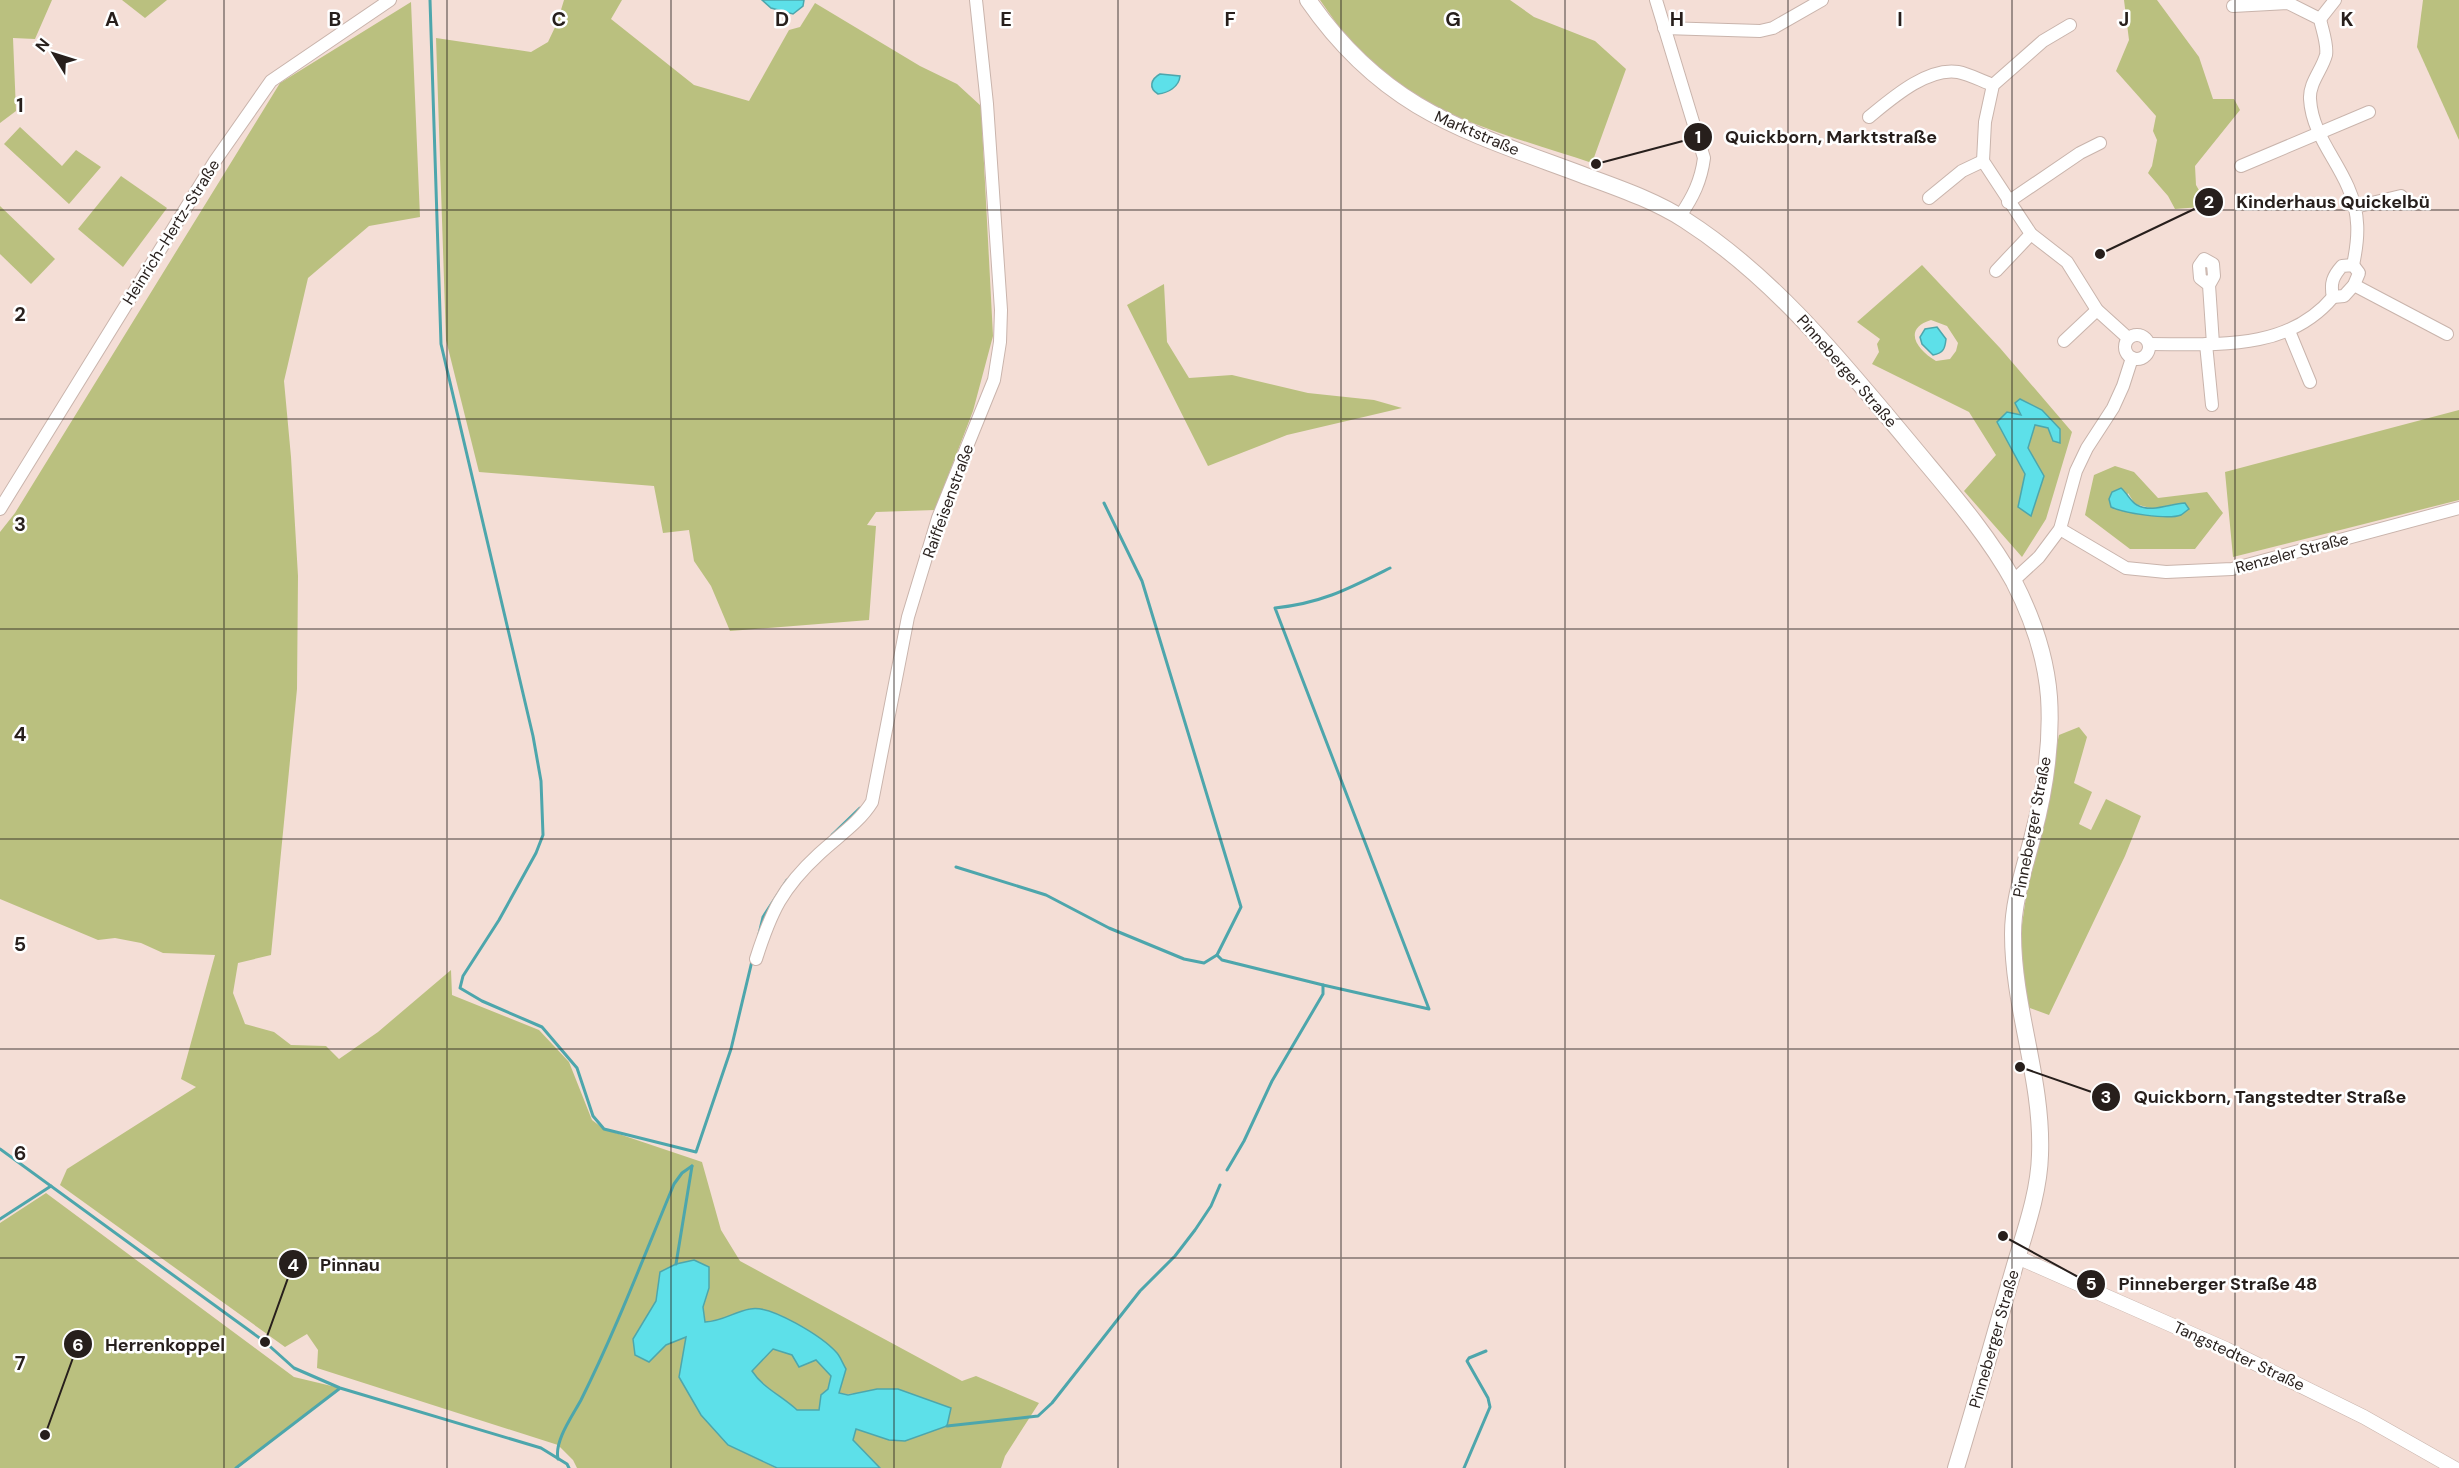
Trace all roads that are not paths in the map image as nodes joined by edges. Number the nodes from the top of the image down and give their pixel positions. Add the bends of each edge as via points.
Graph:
1 (390, 0) edge
2 (976, 0) edge
3 (1308, 0) edge
4 (1656, 0) edge
5 (1822, 0) edge
6 (2335, 0) edge
7 (2233, 6) dead end
8 (2320, 19) junction
9 (2070, 25) dead end
10 (1664, 28) junction
11 (1993, 85) junction
12 (2369, 112) dead end
13 (1869, 117) dead end
14 (2318, 133) junction
15 (2100, 143) dead end
16 (1983, 161) junction
17 (2241, 166) dead end
18 (2402, 196) dead end
19 (1929, 198) dead end
20 (2008, 202) junction
21 (2355, 207) junction
22 (1680, 216) junction
23 (2031, 234) junction
24 (2353, 265) junction
25 (1996, 271) dead end
26 (2209, 285) dead end
27 (2354, 285) junction
28 (2333, 297) junction
29 (2097, 310) junction
30 (2289, 331) junction
31 (2447, 334) dead end
32 (2128, 338) junction
33 (2064, 341) dead end
34 (2149, 344) junction
35 (2209, 344) junction
36 (2132, 358) junction
37 (2310, 382) dead end
38 (2212, 405) dead end
39 (2459, 508) edge
40 (0, 509) edge
41 (2060, 529) junction
42 (2013, 581) junction
43 (756, 959) dead end
44 (2017, 1257) junction
45 (1956, 1468) edge
46 (2454, 1468) edge

1 - 40 street, Heinrich-Hertz-Straße via 271,81 215,161
2 - 43 street, Raiffeisenstraße via 1001,310 994,380 938,518 908,617 872,802 782,894
3 - 22 main road, Marktstraße via 1330,33 1361,65 1427,112 1460,129 1643,197
4 - 10 street
5 - 10 street via 1773,28 1760,31
6 - 8 street
7 - 8 street via 2288,3
8 - 14 street via 2326,55 2310,97
9 - 11 street via 2043,41
10 - 22 street via 1704,158 1696,191
11 - 13 street via 1957,72 1926,76
11 - 16 street via 1985,122
12 - 14 street
14 - 17 street
14 - 21 street
15 - 20 street
16 - 19 street via 1962,171
16 - 20 street
18 - 21 street
20 - 23 street
21 - 24 street via 2359,238
22 - 42 main road, Pinneberger Straße via 1725,248 1788,304 1946,486
23 - 25 street
23 - 29 street via 2067,262
24 - 27 street via 2358,273
24 - 28 street via 2342,266 2335,274
26 - 35 street
27 - 28 street via 2344,296
27 - 31 street
28 - 30 street via 2320,312
29 - 32 street
29 - 33 street
30 - 35 street via 2253,342
30 - 37 street
32 - 34 street via 2140,335
32 - 36 street via 2124,346
34 - 35 street
34 - 36 street via 2148,352
35 - 38 street
36 - 41 street via 2124,386 2076,471
39 - 41 street, Renzeler Straße via 2232,569 2166,573 2126,568
41 - 42 street via 2039,557
42 - 44 main road, Pinneberger Straße via 2033,626 2043,662 2049,693 2050,736 2044,788 2013,927 2014,972 2040,1125 2040,1160
44 - 45 main road, Pinneberger Straße
44 - 46 street, Tangstedter Straße via 2226,1349 2364,1417

